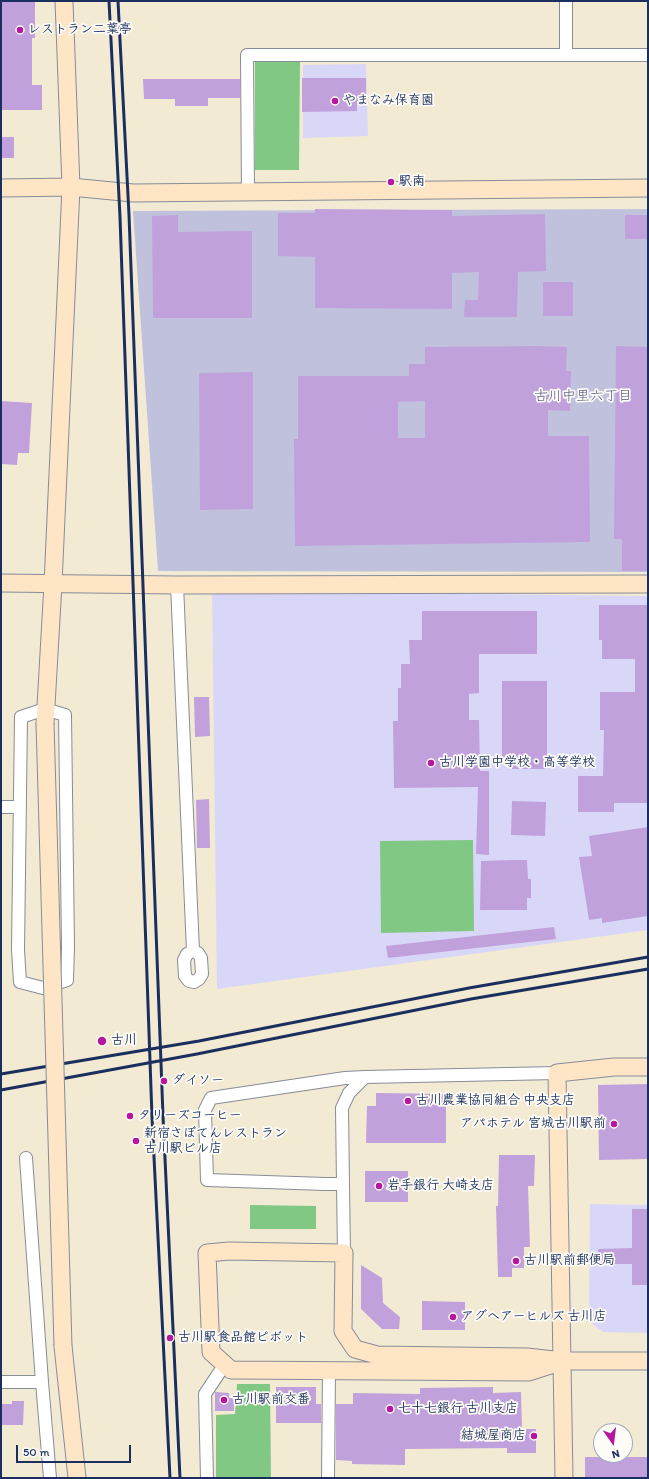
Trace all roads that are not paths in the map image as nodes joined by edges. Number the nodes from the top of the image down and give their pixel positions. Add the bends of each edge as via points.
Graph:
1 (64, 1) edge
2 (566, 1) edge
3 (566, 55) junction
4 (648, 55) edge
5 (71, 187) junction
6 (1, 188) edge
7 (648, 188) edge
8 (248, 193) junction
9 (1, 583) edge
10 (53, 584) junction
11 (177, 584) junction
12 (648, 584) edge
13 (45, 716) junction
14 (1, 807) edge
15 (20, 807) junction
16 (193, 951) dead end
17 (648, 1066) edge
18 (557, 1073) junction
19 (365, 1077) junction
20 (26, 1158) dead end
21 (343, 1184) junction
22 (344, 1254) junction
23 (562, 1361) junction
24 (648, 1361) edge
25 (225, 1364) junction
26 (329, 1371) junction
27 (1, 1382) edge
28 (42, 1382) junction
29 (50, 1478) edge
30 (77, 1478) edge
31 (207, 1478) edge
32 (328, 1478) edge
33 (564, 1478) edge

1 - 5 street
2 - 3 street
3 - 4 street
3 - 8 street via 248,55
5 - 6 street
5 - 8 street via 134,193
5 - 10 street
7 - 8 street
9 - 10 street
10 - 11 street
10 - 13 street
11 - 12 street
11 - 16 street
13 - 15 street via 21,717
13 - 15 street via 65,715 68,947 67,980 43,988 20,982
13 - 30 street, bridge via 63,1346
14 - 15 street
17 - 18 street
18 - 19 street
18 - 23 street
19 - 21 street via 349,1093 342,1108
19 - 21 street via 211,1098 205,1110 207,1180
20 - 28 street
21 - 22 street
22 - 23 street via 343,1331 355,1349 377,1355 527,1357
22 - 25 street via 229,1251 207,1253 211,1352
23 - 24 street
23 - 26 street via 529,1372
23 - 33 street
25 - 26 street via 231,1370
25 - 31 street via 205,1394
26 - 32 street
27 - 28 street
28 - 29 street

